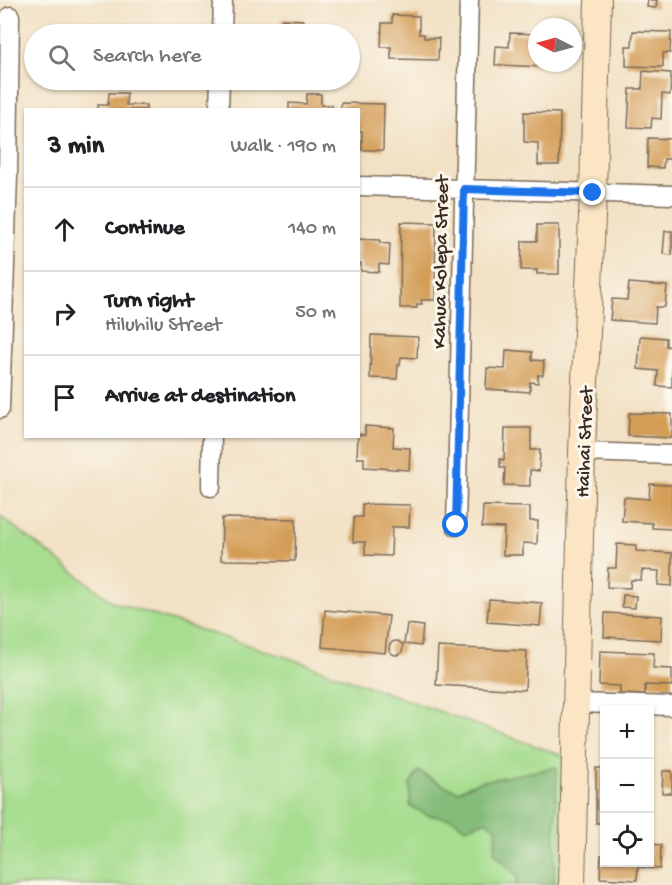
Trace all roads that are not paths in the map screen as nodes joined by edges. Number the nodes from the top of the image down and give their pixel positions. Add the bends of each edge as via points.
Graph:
1 (223, 0) edge
2 (469, 0) edge
3 (598, 0) edge
4 (10, 16) dead end
5 (222, 24) edge
6 (220, 90) edge
7 (219, 108) edge
8 (17, 177) edge
9 (360, 186) edge
10 (464, 189) junction
11 (593, 193) junction
12 (672, 195) edge
13 (0, 409) edge
14 (212, 438) edge
15 (582, 453) junction
16 (672, 455) edge
17 (211, 487) dead end
18 (456, 525) dead end
19 (578, 704) junction
20 (672, 706) edge
21 (572, 885) edge

1 - 5 street
2 - 10 street, Kahua Kolepa Street
3 - 11 street, Haihai Street
4 - 8 street
6 - 7 street
8 - 13 street
9 - 10 street
10 - 11 street
10 - 18 street, Kahua Kolepa Street
11 - 12 street
11 - 15 street, Haihai Street
14 - 17 street
15 - 16 street
15 - 19 street, Haihai Street
19 - 20 street
19 - 21 street, Haihai Street

